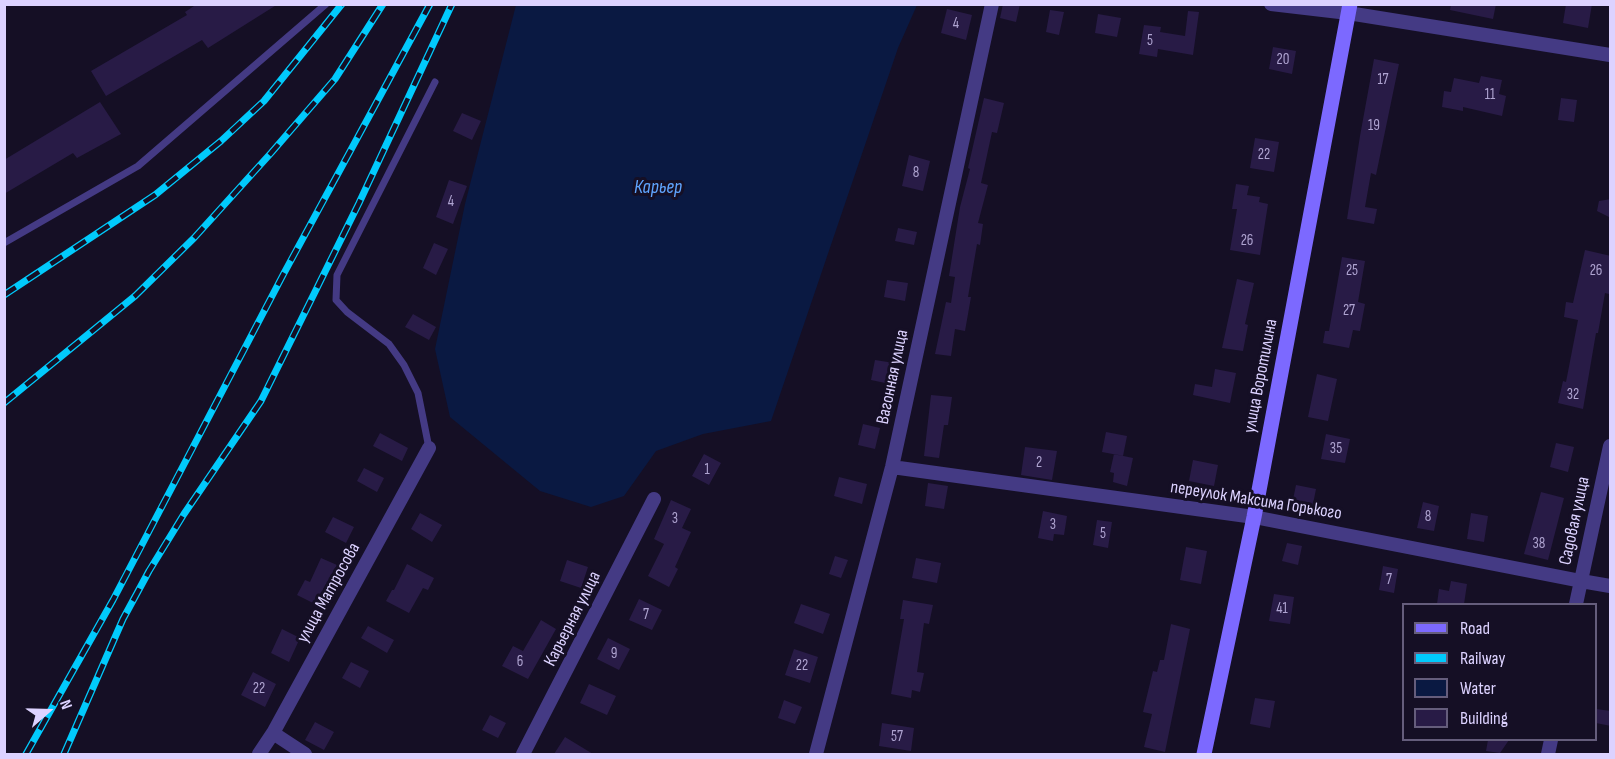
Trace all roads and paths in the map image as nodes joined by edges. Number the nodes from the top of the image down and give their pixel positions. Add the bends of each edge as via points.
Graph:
1 (326, 4) edge
2 (992, 4) edge
3 (1271, 4) edge
4 (1349, 9) edge
5 (1611, 56) edge
6 (435, 82) dead end
7 (4, 243) edge
8 (1611, 446) edge
9 (429, 448) joint
10 (892, 467) junction
11 (654, 499) dead end
12 (1254, 516) junction
13 (1581, 581) junction
14 (1611, 586) edge
15 (1576, 603) edge
16 (273, 733) junction
17 (259, 754) edge
18 (305, 754) edge
19 (523, 754) edge
20 (816, 754) edge
21 (1204, 754) edge

1 - 7 lane via 138,165
2 - 10 street, Вагонная улица
3 - 4 street
4 - 5 street
4 - 12 street, улица Воротилина
6 - 9 lane via 337,275 336,300 389,344 404,365 418,393
8 - 13 street, Садовая улица
9 - 16 street, улица Матросова
10 - 12 street, переулок Максима Горького
10 - 20 street, Вагонная улица
11 - 19 street, Карьерная улица
12 - 13 street, переулок Максима Горького
12 - 21 street, улица Воротилина
13 - 14 street, переулок Максима Горького
13 - 15 street, Садовая улица
16 - 17 street, улица Матросова
16 - 18 street

